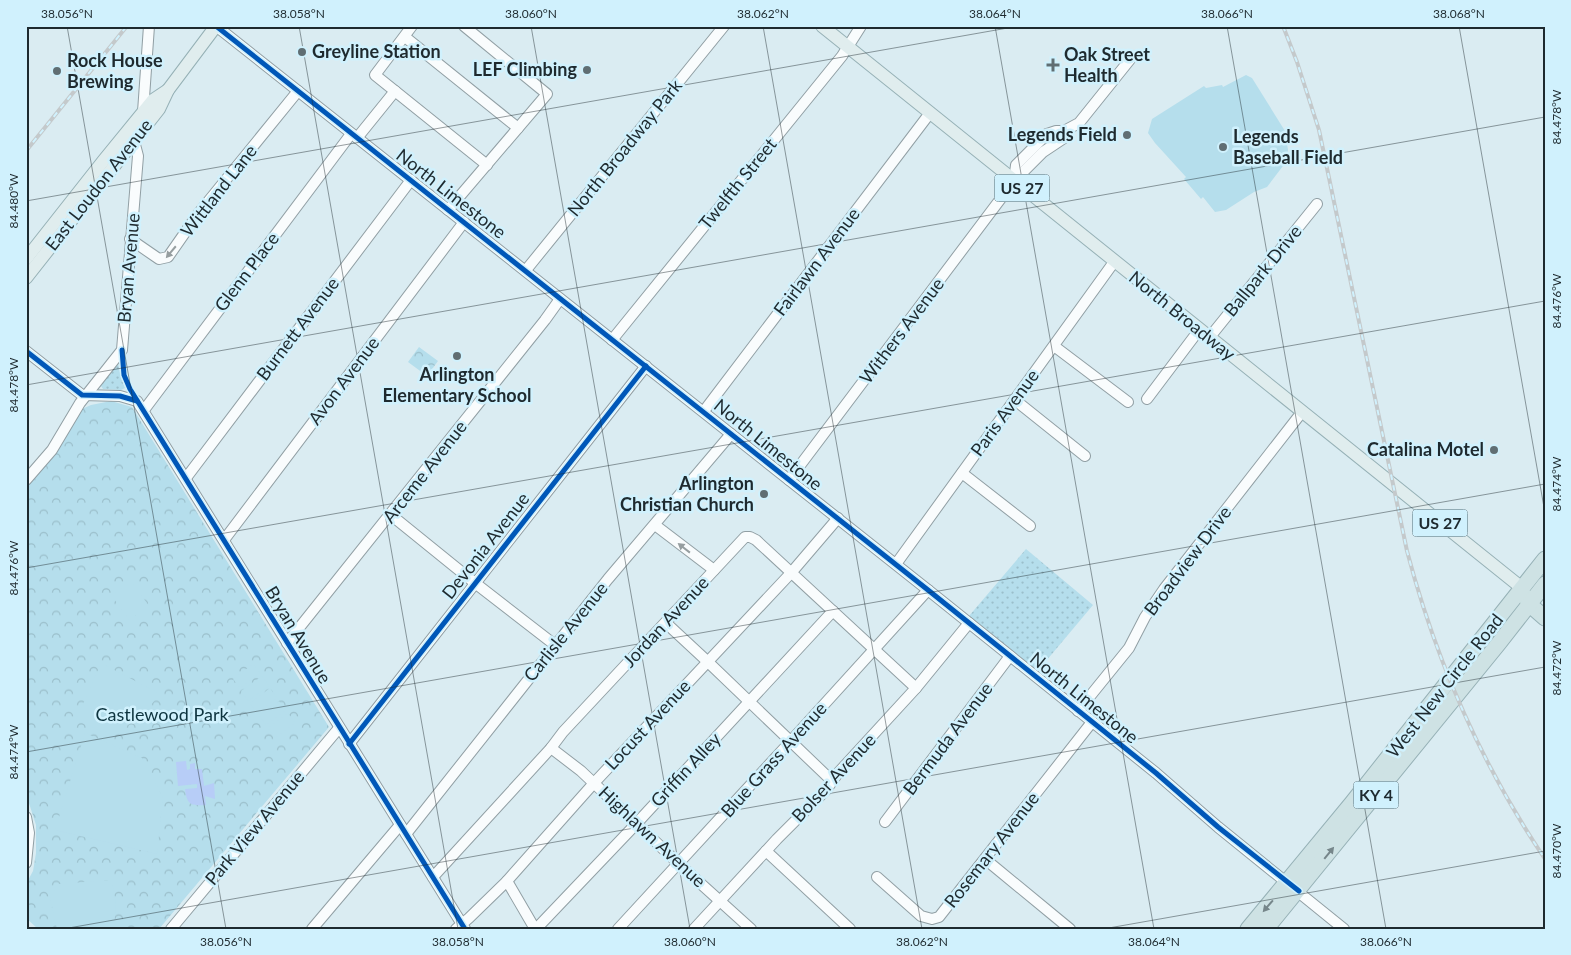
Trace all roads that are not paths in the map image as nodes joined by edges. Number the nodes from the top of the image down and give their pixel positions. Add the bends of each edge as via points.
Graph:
1 (149, 26) edge
2 (216, 26) edge
3 (412, 26) edge
4 (464, 26) edge
5 (724, 26) edge
6 (822, 26) edge
7 (861, 26) edge
8 (405, 36) junction
9 (847, 46) junction
10 (1132, 57) dead end
11 (168, 90) junction
12 (298, 91) junction
13 (395, 91) junction
14 (143, 112) junction
15 (930, 113) junction
16 (518, 128) junction
17 (354, 136) junction
18 (134, 141) junction
19 (487, 165) junction
20 (411, 180) junction
21 (1014, 181) junction
22 (1317, 204) dead end
23 (448, 210) junction
24 (464, 222) junction
25 (61, 224) junction
26 (130, 239) junction
27 (26, 259) edge
28 (1114, 262) junction
29 (526, 270) junction
30 (26, 278) edge
31 (560, 299) junction
32 (1199, 330) junction
33 (1209, 338) junction
34 (612, 340) junction
35 (1054, 346) junction
36 (26, 351) edge
37 (646, 366) junction
38 (86, 396) junction
39 (1147, 399) dead end
40 (1015, 400) junction
41 (1128, 402) dead end
42 (144, 410) junction
43 (704, 411) junction
44 (1302, 412) junction
45 (731, 434) junction
46 (1085, 456) dead end
47 (962, 473) junction
48 (186, 478) junction
49 (26, 480) edge
50 (788, 480) junction
51 (390, 515) junction
52 (838, 518) junction
53 (655, 525) junction
54 (1030, 526) dead end
55 (224, 540) junction
56 (1545, 558) edge
57 (896, 564) junction
58 (714, 570) junction
59 (791, 573) junction
60 (475, 583) junction
61 (1522, 588) junction
62 (928, 590) junction
63 (1539, 596) edge
64 (833, 610) junction
65 (1545, 618) edge
66 (666, 623) junction
67 (969, 623) junction
68 (287, 643) junction
69 (555, 645) junction
70 (874, 650) junction
71 (1010, 656) junction
72 (708, 662) junction
73 (916, 688) junction
74 (749, 702) junction
75 (1078, 711) junction
76 (1092, 722) junction
77 (339, 728) junction
78 (790, 742) junction
79 (349, 744) junction
80 (551, 748) junction
81 (832, 781) junction
82 (594, 783) junction
83 (26, 817) edge
84 (885, 822) dead end
85 (636, 824) junction
86 (403, 830) junction
87 (766, 851) junction
88 (985, 859) junction
89 (26, 863) edge
90 (679, 864) junction
91 (433, 877) junction
92 (877, 877) dead end
93 (507, 880) junction
94 (1293, 887) junction
95 (720, 900) junction
96 (461, 927) edge
97 (170, 929) edge
98 (312, 929) edge
99 (536, 929) edge
100 (618, 929) edge
101 (694, 929) edge
102 (751, 929) edge
103 (850, 929) edge
104 (1070, 929) edge
105 (1248, 929) edge
106 (1266, 929) edge
107 (1344, 929) edge

1 - 14 street
2 - 11 main road, East Loudon Avenue
2 - 12 street, North Limestone
3 - 8 street
4 - 16 street via 547,94
5 - 29 street, North Broadway Park
6 - 9 main road, North Broadway / US 27
7 - 9 street, Twelfth Street
8 - 13 street via 375,75
8 - 16 street
9 - 15 main road, North Broadway / US 27
9 - 34 street, Twelfth Street
10 - 21 street, Withers Avenue via 1078,123 1064,131 1048,134 1016,165
11 - 14 main road, East Loudon Avenue
11 - 18 main road, East Loudon Avenue via 159,109
12 - 17 street, North Limestone
12 -> 26 street, Wittland Lane via 166,258 154,257
13 - 17 street, Glenn Place
13 - 19 street
14 - 25 main road, East Loudon Avenue
15 - 21 main road, North Broadway / US 27
15 - 43 street, Fairlawn Avenue
16 - 19 street
17 - 20 street, North Limestone
17 - 42 street, Glenn Place
18 - 25 main road, East Loudon Avenue
18 - 26 street, Bryan Avenue via 138,156
19 - 23 street
20 - 23 street, North Limestone
20 - 48 street, Burnett Avenue
21 - 28 main road, North Broadway / US 27
21 - 50 street, Withers Avenue
22 - 33 street, Ballpark Drive
23 - 24 street, North Limestone
24 - 29 street, North Limestone
24 - 55 street, Avon Avenue
25 - 27 main road, East Loudon Avenue
25 - 30 main road, East Loudon Avenue
26 - 38 street, Bryan Avenue via 122,350
28 - 32 main road, North Broadway / US 27
28 - 35 street, Paris Avenue
29 - 31 street, North Limestone
31 - 34 street, North Limestone
31 - 51 street, Arceme Avenue
32 - 33 main road, North Broadway / US 27
32 - 39 street
33 - 44 main road, North Broadway / US 27
34 - 37 street, North Limestone
35 - 40 street, Paris Avenue
35 - 41 street
36 - 38 street
37 - 43 street, North Limestone
37 - 60 street, Devonia Avenue
38 - 42 street, Bryan Avenue via 120,396 137,400
38 - 49 street via 52,450
40 - 46 street
40 - 47 street, Paris Avenue
42 - 48 street, Bryan Avenue
43 - 45 street, North Limestone
44 - 61 main road, North Broadway / US 27
44 - 75 street, Broadview Drive via 1164,589 1129,648
45 - 50 street, North Limestone
45 - 53 street, Carlisle Avenue
47 - 54 street
47 - 57 street, Paris Avenue
48 - 55 street, Bryan Avenue
50 - 52 street, North Limestone
51 - 60 street
51 - 68 street, Arceme Avenue
52 - 57 street, North Limestone
52 - 59 street, Locust Avenue
58 -> 53 street
53 - 69 street, Carlisle Avenue
55 - 68 street, Bryan Avenue
56 - 61 highway, West New Circle Road / KY 4
57 - 62 street, North Limestone
58 - 59 street, Jordan Avenue via 745,537 750,536
58 - 66 street, Jordan Avenue
59 - 64 street, Jordan Avenue
59 - 72 street, Locust Avenue
60 - 69 street
60 - 79 street, Devonia Avenue
61 - 63 highway, US 27
61 - 94 highway, West New Circle Road / KY 4
62 - 67 street, North Limestone
62 - 70 street, Blue Grass Avenue
63 - 65 highway, US 27
94 -> 63 highway, West New Circle Road / KY 4
64 - 70 street, Jordan Avenue
64 - 74 street, Griffin Alley
66 - 72 street
66 - 80 street, Jordan Avenue
67 - 71 street, North Limestone
67 - 73 street, Bolser Avenue
68 - 77 street, Bryan Avenue
69 - 86 street, Carlisle Avenue
70 - 73 street, Jordan Avenue
70 - 78 street, Blue Grass Avenue
71 - 75 street, North Limestone
71 - 84 street, Bermuda Avenue
72 - 74 street
72 - 82 street, Locust Avenue
73 - 81 street, Bolser Avenue
74 - 78 street
74 - 85 street, Griffin Alley
75 - 76 street, North Limestone
76 - 88 street, Rosemary Avenue
76 - 94 street, North Limestone
77 - 79 street, Bryan Avenue
77 - 97 street, Park View Avenue
78 - 81 street
78 - 90 street, Blue Grass Avenue
79 - 86 street, Bryan Avenue
80 - 82 street, Highlawn Avenue
80 - 91 street, Jordan Avenue
81 - 87 street, Bolser Avenue
82 - 85 street, Highlawn Avenue
82 - 93 street, Locust Avenue
83 - 89 street via 29,833
85 - 90 street, Highlawn Avenue
85 - 99 street, Griffin Alley
86 - 91 street, Bryan Avenue
86 - 98 street, Carlisle Avenue
87 - 95 street, Bolser Avenue
87 - 103 street
88 - 92 street, Rosemary Avenue via 939,917 932,919 921,916
88 - 104 street
90 - 95 street, Highlawn Avenue
90 - 100 street, Blue Grass Avenue
91 - 96 street, Bryan Avenue
93 - 96 street, Locust Avenue
93 - 99 street
94 -> 105 highway, KY 4
94 - 106 highway, KY 4
94 - 107 street, North Limestone
95 - 101 street, Bolser Avenue
95 - 102 street, Highlawn Avenue

